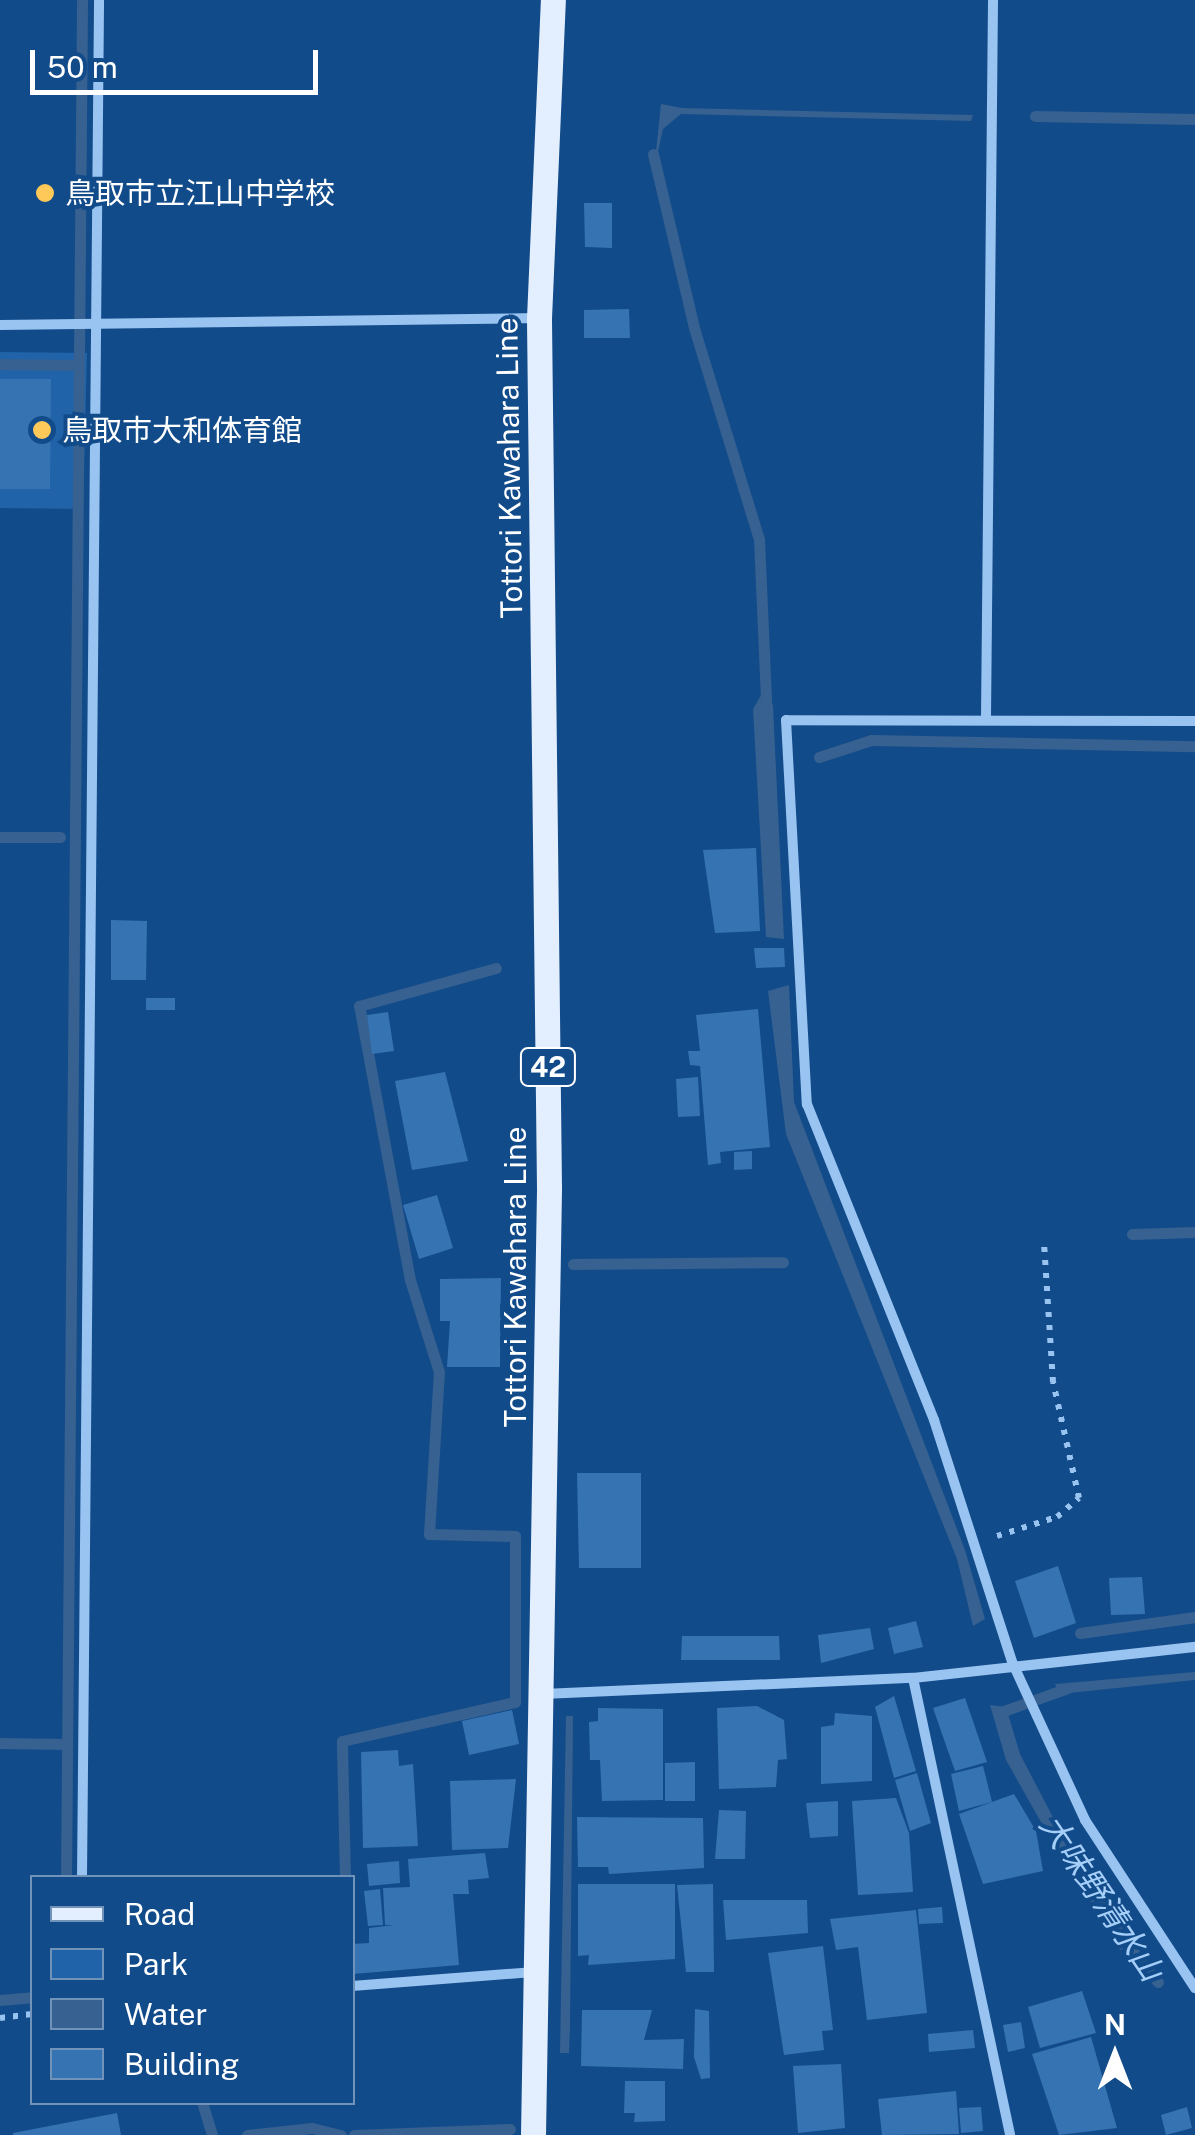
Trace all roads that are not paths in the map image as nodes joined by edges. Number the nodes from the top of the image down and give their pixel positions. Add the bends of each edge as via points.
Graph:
1 (99, 0) edge
2 (553, 0) edge
3 (994, 0) edge
4 (539, 318) junction
5 (0, 325) edge
6 (95, 326) junction
7 (986, 717) junction
8 (1195, 721) edge
9 (1195, 1647) edge
10 (1013, 1664) junction
11 (914, 1678) junction
12 (542, 1694) junction
13 (82, 1875) edge
14 (538, 1971) junction
15 (355, 1986) edge
16 (1195, 1988) edge
17 (533, 2135) edge
18 (1010, 2135) edge

1 - 6 street
2 - 4 main road, Tottori Kawahara Line / 42
3 - 7 street
4 - 6 street
4 - 12 main road, Tottori Kawahara Line / 42 via 549,1168
5 - 6 street
6 - 13 street
7 - 8 street
7 - 10 street via 786,720 808,1104 976,1543
9 - 10 street
10 - 11 street
10 - 16 street via 1085,1820
11 - 12 street
11 - 18 street
12 - 14 main road, Tottori Kawahara Line / 42
14 - 15 street
14 - 17 main road, Tottori Kawahara Line / 42

